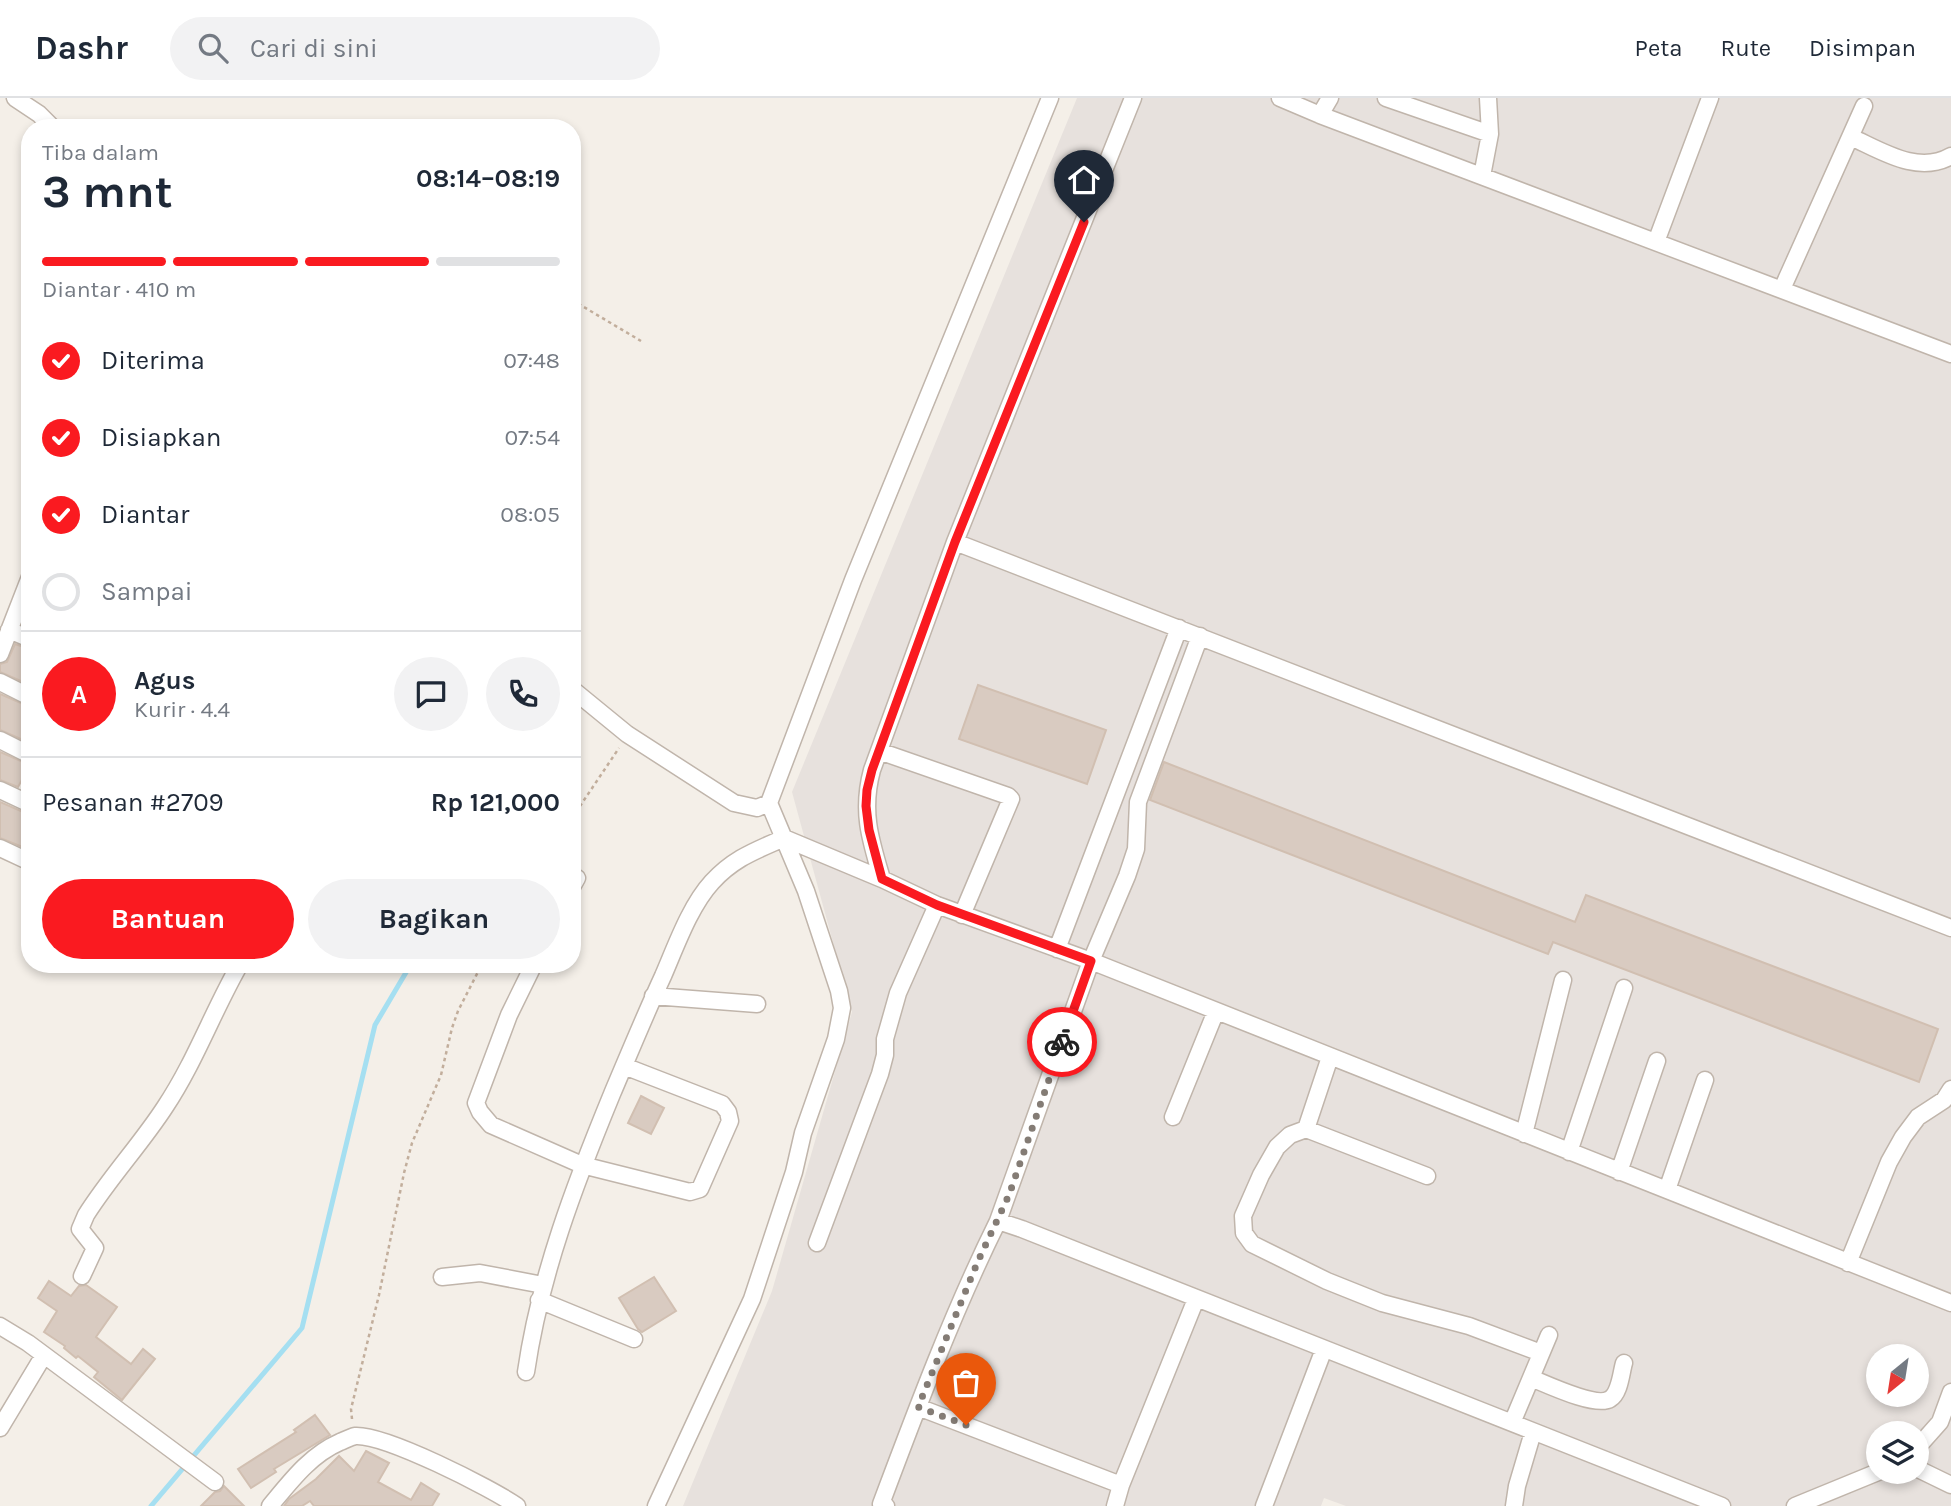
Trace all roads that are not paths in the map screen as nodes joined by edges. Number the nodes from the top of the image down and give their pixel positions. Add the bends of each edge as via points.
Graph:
1 (15, 98) edge
2 (1051, 98) edge
3 (1133, 98) edge
4 (1280, 98) edge
5 (1330, 98) edge
6 (1386, 98) edge
7 (1488, 98) edge
8 (1710, 98) edge
9 (1864, 106) dead end
10 (1320, 115) junction
11 (44, 119) edge
12 (1490, 134) junction
13 (1851, 137) junction
14 (1951, 156) edge
15 (1482, 176) junction
16 (1656, 242) junction
17 (1782, 289) junction
18 (1951, 354) edge
19 (955, 542) junction
20 (21, 602) edge
21 (1179, 628) junction
22 (9, 630) junction
23 (21, 635) edge
24 (1200, 636) junction
25 (0, 654) edge
26 (0, 682) edge
27 (21, 692) edge
28 (581, 697) edge
29 (0, 740) edge
30 (21, 750) edge
31 (878, 751) junction
32 (0, 790) edge
33 (21, 800) edge
34 (769, 803) junction
35 (784, 838) junction
36 (0, 848) edge
37 (21, 858) edge
38 (882, 879) junction
39 (937, 905) junction
40 (962, 915) junction
41 (1951, 928) edge
42 (1056, 949) junction
43 (1091, 961) junction
44 (235, 973) edge
45 (530, 973) edge
46 (1563, 980) dead end
47 (1623, 988) dead end
48 (653, 996) junction
49 (757, 1004) dead end
50 (1216, 1011) junction
51 (1330, 1056) junction
52 (1657, 1060) dead end
53 (624, 1066) junction
54 (1705, 1080) dead end
55 (1951, 1089) edge
56 (1173, 1117) dead end
57 (1306, 1129) junction
58 (1524, 1134) junction
59 (1569, 1152) junction
60 (582, 1165) junction
61 (1619, 1172) junction
62 (1427, 1176) dead end
63 (1667, 1190) junction
64 (998, 1221) junction
65 (817, 1243) dead end
66 (1849, 1263) junction
67 (82, 1276) dead end
68 (442, 1278) dead end
69 (541, 1293) junction
70 (1196, 1298) junction
71 (1951, 1303) edge
72 (0, 1326) edge
73 (1549, 1335) dead end
74 (634, 1339) dead end
75 (1324, 1349) junction
76 (1541, 1353) junction
77 (44, 1355) junction
78 (1624, 1363) dead end
79 (526, 1372) dead end
80 (1531, 1378) junction
81 (1951, 1392) edge
82 (918, 1407) junction
83 (1512, 1423) junction
84 (0, 1428) edge
85 (1533, 1432) junction
86 (1929, 1434) edge
87 (1929, 1474) edge
88 (1866, 1477) edge
89 (215, 1482) dead end
90 (1121, 1485) junction
91 (1951, 1485) edge
92 (513, 1505) edge
93 (882, 1505) edge
94 (270, 1506) edge
95 (656, 1506) edge
96 (1115, 1506) edge
97 (1264, 1506) edge
98 (1514, 1506) edge
99 (1722, 1506) edge
100 (1795, 1506) edge

1 - 11 street
2 - 34 street via 853,580
3 - 19 street
4 - 10 street
5 - 10 street
6 - 12 street
7 - 12 street
8 - 16 street
9 - 13 street
10 - 15 street
12 - 15 street
13 - 14 street via 1918,164 1933,164
13 - 17 street
15 - 16 street
16 - 17 street
17 - 18 street
19 - 21 street
19 - 31 street
20 - 22 street
21 - 24 street
21 - 42 street
22 - 23 street
22 - 25 street
24 - 41 street
24 - 43 street via 1138,802 1136,849 1127,876
26 - 27 street
28 - 34 street via 627,734 734,803 757,807
29 - 30 street
31 - 38 street via 866,806
31 - 40 street via 1012,799
32 - 33 street
34 - 35 street
35 - 38 street
35 - 48 street via 738,858 711,883
35 - 95 street via 806,891 842,1008 752,1299
36 - 37 street
38 - 39 street
39 - 40 street
39 - 65 street via 898,993 880,1074
40 - 42 street
42 - 43 street
43 - 50 street
43 - 64 street
44 - 67 street via 167,1105 86,1215 79,1229 95,1248
45 - 60 street via 477,1103 491,1125
46 - 58 street
47 - 59 street
48 - 49 street
48 - 53 street
50 - 51 street
50 - 56 street
51 - 57 street
51 - 58 street
52 - 61 street
53 - 60 street
53 - 60 street via 722,1104 730,1121 700,1189 690,1192
54 - 63 street
55 - 66 street via 1903,1137
57 - 62 street
57 - 76 street via 1277,1147 1261,1175 1243,1216 1244,1233 1252,1244 1382,1303 1469,1326
58 - 59 street
59 - 61 street
60 - 69 street
61 - 63 street
63 - 66 street
64 - 70 street
64 - 82 street
66 - 71 street
68 - 69 street via 480,1273
69 - 74 street
69 - 79 street
70 - 75 street
70 - 90 street
72 - 77 street via 34,1338
73 - 76 street
75 - 83 street
75 - 97 street
76 - 80 street
77 - 84 street
77 - 89 street
78 - 80 street via 1616,1392 1598,1402
80 - 83 street
81 - 86 street via 1940,1422
82 - 90 street
82 - 93 street
83 - 85 street
85 - 98 street
85 - 99 street
87 - 91 street
88 - 100 street
90 - 96 street
92 - 94 street via 435,1463 384,1441 355,1436 331,1446 306,1465

